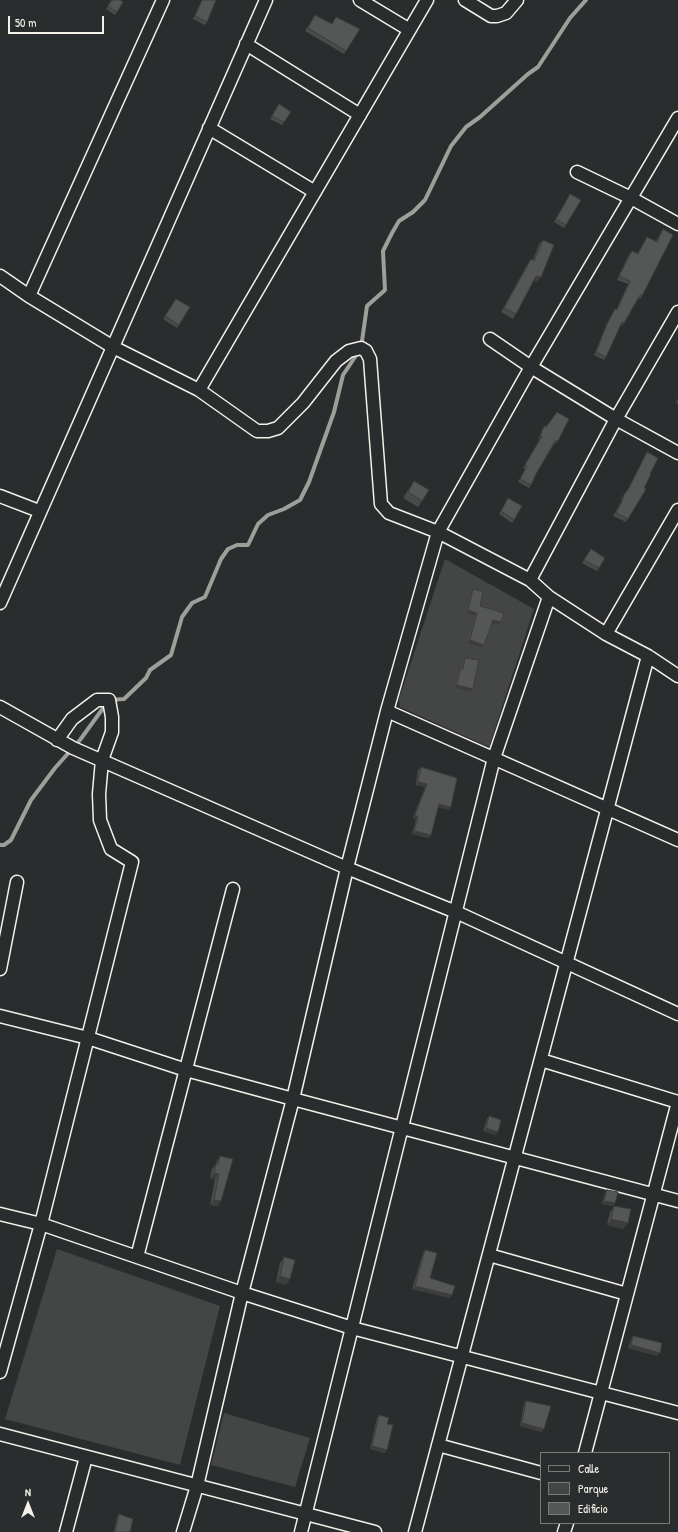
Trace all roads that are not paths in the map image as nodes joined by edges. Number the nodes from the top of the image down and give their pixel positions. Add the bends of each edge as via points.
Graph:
1 (162, 0) edge
2 (266, 0) edge
3 (360, 0) edge
4 (427, 0) edge
5 (464, 0) edge
6 (517, 0) edge
7 (408, 29) junction
8 (246, 44) junction
9 (360, 115) junction
10 (678, 118) edge
11 (209, 128) junction
12 (577, 172) dead end
13 (315, 192) junction
14 (631, 198) junction
15 (678, 224) edge
16 (0, 276) edge
17 (29, 296) junction
18 (678, 312) edge
19 (490, 339) dead end
20 (113, 347) junction
21 (531, 367) junction
22 (199, 390) junction
23 (616, 419) junction
24 (678, 453) edge
25 (0, 496) edge
26 (678, 510) edge
27 (39, 511) junction
28 (438, 532) junction
29 (530, 580) junction
30 (549, 597) junction
31 (0, 603) edge
32 (606, 634) junction
33 (648, 656) junction
34 (678, 676) edge
35 (0, 707) edge
36 (387, 711) junction
37 (58, 740) junction
38 (494, 758) junction
39 (102, 760) junction
40 (608, 809) junction
41 (678, 840) edge
42 (347, 868) junction
43 (17, 882) dead end
44 (233, 889) dead end
45 (456, 912) junction
46 (567, 963) junction
47 (0, 969) edge
48 (678, 1014) edge
49 (0, 1016) edge
50 (88, 1038) junction
51 (541, 1060) junction
52 (186, 1070) junction
53 (293, 1099) junction
54 (678, 1102) edge
55 (402, 1128) junction
56 (515, 1158) junction
57 (653, 1194) junction
58 (678, 1201) edge
59 (0, 1214) edge
60 (41, 1224) junction
61 (489, 1255) junction
62 (137, 1257) junction
63 (242, 1293) junction
64 (627, 1294) junction
65 (352, 1328) junction
66 (462, 1356) junction
67 (0, 1372) edge
68 (601, 1394) junction
69 (678, 1414) edge
70 (0, 1434) edge
71 (438, 1445) junction
72 (585, 1452) edge
73 (86, 1456) junction
74 (540, 1473) edge
75 (197, 1486) junction
76 (306, 1514) junction
77 (66, 1532) edge
78 (183, 1532) edge
79 (301, 1532) edge
80 (375, 1532) edge
81 (415, 1532) edge

1 - 17 street
2 - 8 street
3 - 7 street
4 - 7 street
5 - 6 street via 491,16 497,16 506,13
7 - 9 street
8 - 9 street
8 - 11 street
9 - 13 street
10 - 14 street
11 - 13 street
11 - 20 street
12 - 14 street
13 - 22 street
14 - 15 street
14 - 21 street
16 - 17 street
17 - 20 street
18 - 23 street
19 - 21 street
20 - 22 street
20 - 27 street
21 - 23 street
21 - 28 street
22 - 28 street via 257,432 268,431 278,428 303,403 336,361 349,351 361,348 370,359 381,504 389,513
23 - 24 street
23 - 29 street
25 - 27 street
26 - 32 street
27 - 31 street
28 - 29 street
28 - 36 street
29 - 30 street
30 - 32 street
30 - 38 street
32 - 33 street
33 - 34 street
33 - 40 street
35 - 37 street
36 - 38 street
36 - 42 street
37 - 39 street
37 - 39 street via 72,720 97,700 109,700 112,732
38 - 40 street
38 - 45 street
39 - 42 street
39 - 50 street via 100,820 111,849 132,862
40 - 41 street
40 - 46 street
42 - 45 street
42 - 53 street
43 - 47 street
44 - 52 street
45 - 46 street
45 - 55 street
46 - 48 street
46 - 51 street
49 - 50 street
50 - 52 street
50 - 60 street
51 - 54 street
51 - 56 street
52 - 53 street
52 - 62 street
53 - 55 street
53 - 63 street
54 - 57 street
55 - 56 street
55 - 65 street
56 - 57 street
56 - 61 street
57 - 58 street
57 - 64 street
59 - 60 street
60 - 62 street
60 - 67 street
61 - 64 street
61 - 66 street
62 - 63 street
63 - 65 street
63 - 75 street
64 - 68 street
65 - 66 street
65 - 76 street
66 - 68 street
66 - 71 street
68 - 69 street
68 - 72 street
70 - 73 street
71 - 74 street
71 - 81 street
73 - 75 street
73 - 77 street
75 - 76 street
75 - 78 street
76 - 79 street
76 - 80 street

